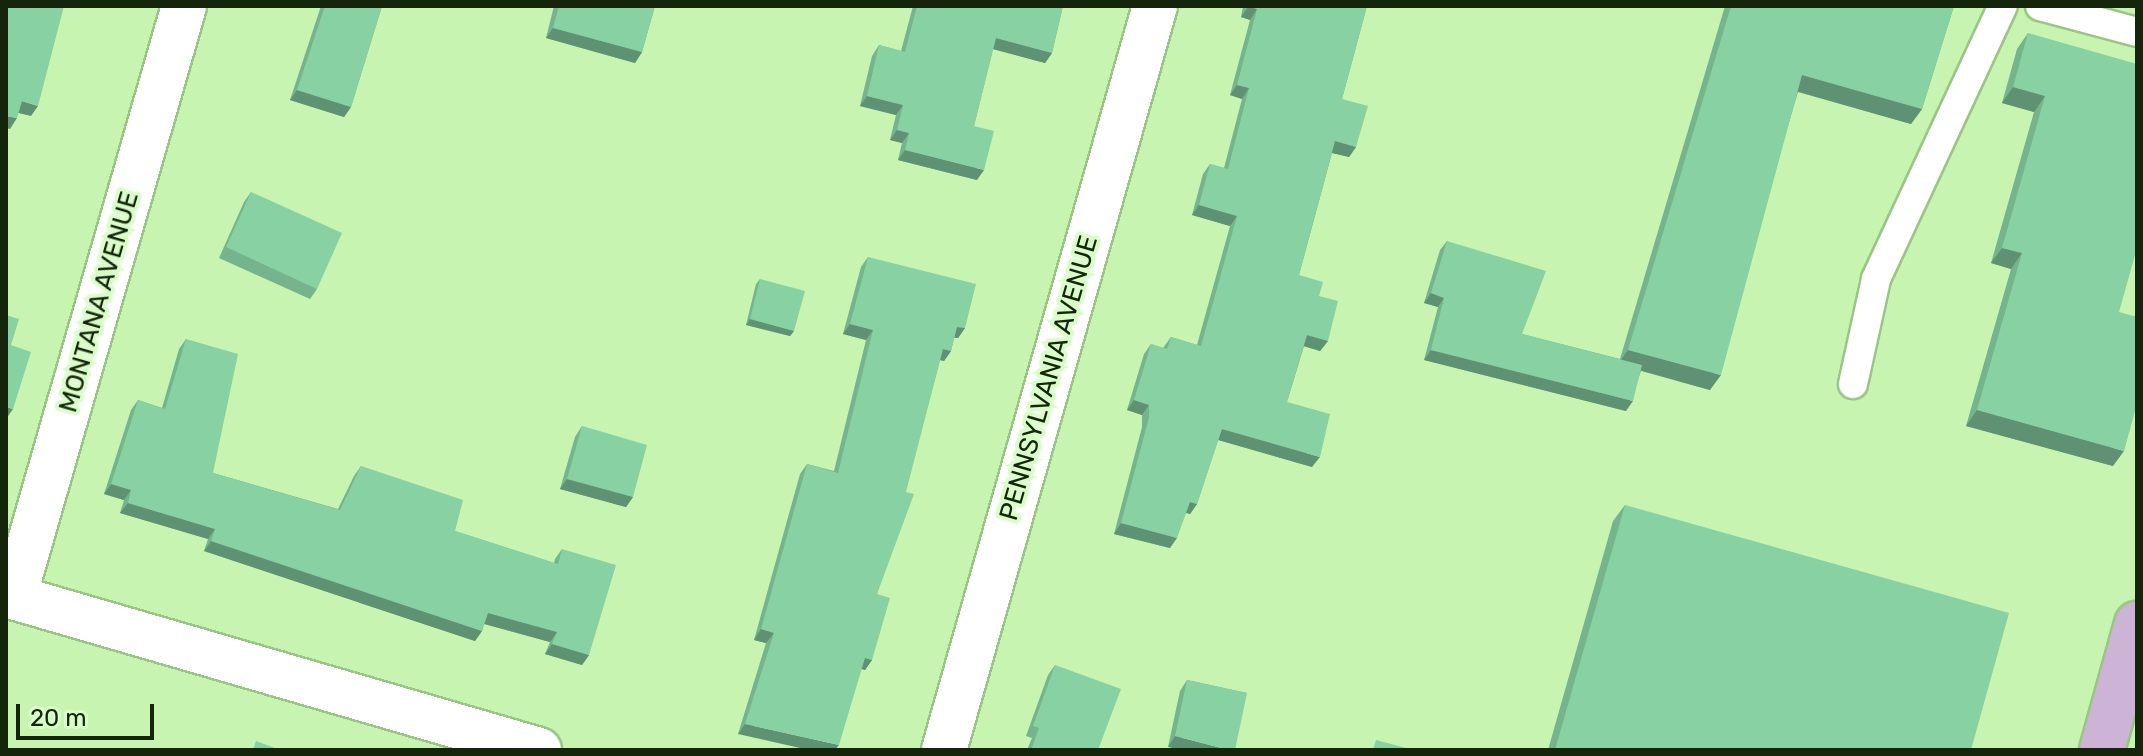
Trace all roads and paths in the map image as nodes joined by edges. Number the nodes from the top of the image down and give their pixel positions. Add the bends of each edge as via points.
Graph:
1 (184, 6) edge
2 (1155, 6) edge
3 (2003, 6) edge
4 (2040, 6) edge
5 (2127, 21) edge
6 (1853, 384) dead end
7 (10, 596) edge
8 (2137, 624) edge
9 (539, 750) edge
10 (944, 750) edge
11 (2102, 750) edge

1 - 7 street, MONTANA AVENUE
2 - 10 street, PENNSYLVANIA AVENUE
3 - 6 lane via 1876,279
4 - 5 lane
7 - 9 street
8 - 11 main road

